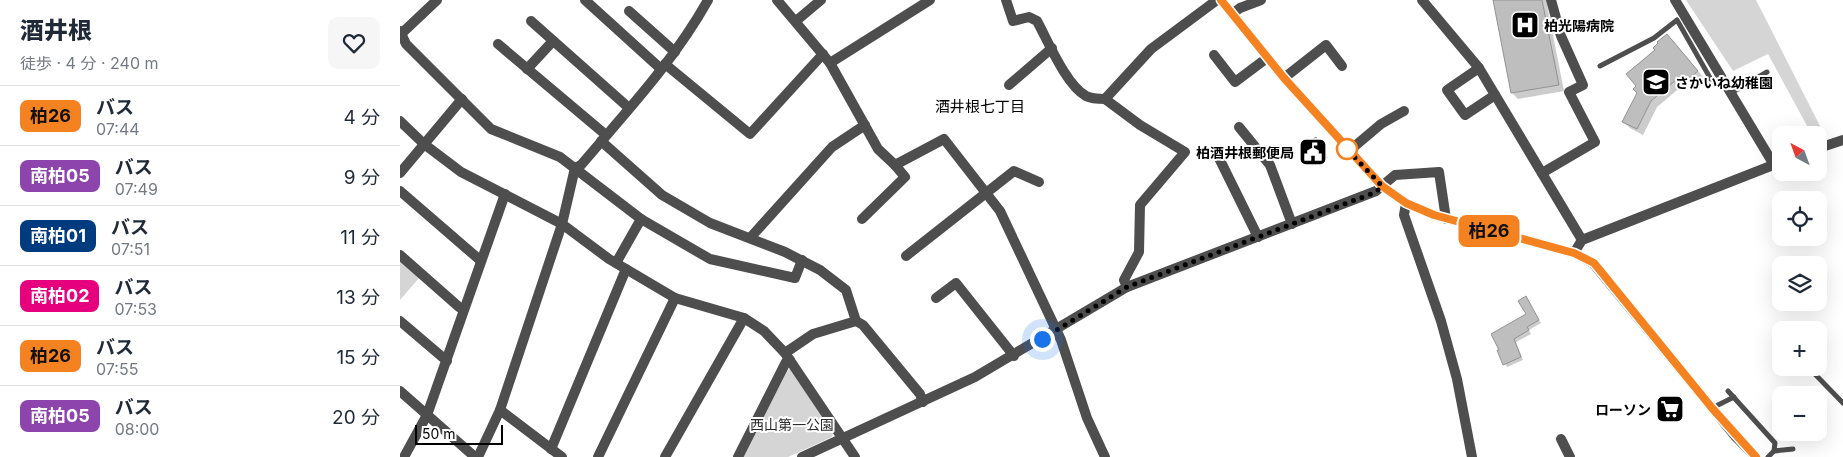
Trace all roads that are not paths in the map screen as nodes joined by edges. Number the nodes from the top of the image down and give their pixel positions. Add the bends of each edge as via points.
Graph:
1 (437, 0) edge
2 (585, 0) edge
3 (708, 0) edge
4 (777, 0) edge
5 (821, 0) edge
6 (930, 0) edge
7 (1006, 0) edge
8 (1219, 0) edge
9 (1261, 0) edge
10 (1422, 0) edge
11 (1550, 0) edge
12 (1675, 0) edge
13 (630, 11) dead end
14 (1232, 14) junction
15 (1680, 17) junction
16 (531, 21) dead end
17 (796, 21) junction
18 (401, 32) edge
19 (553, 41) junction
20 (498, 44) dead end
21 (1052, 48) junction
22 (675, 52) junction
23 (823, 54) junction
24 (1214, 55) dead end
25 (1267, 58) junction
26 (830, 63) junction
27 (1342, 66) dead end
28 (1600, 66) dead end
29 (663, 67) junction
30 (1479, 68) junction
31 (527, 69) junction
32 (1768, 72) dead end
33 (1284, 78) junction
34 (1009, 85) dead end
35 (1731, 93) junction
36 (1496, 95) junction
37 (462, 99) junction
38 (1105, 99) junction
39 (629, 108) junction
40 (1404, 111) dead end
41 (400, 121) edge
42 (864, 125) junction
43 (1239, 127) dead end
44 (603, 138) junction
45 (1843, 140) edge
46 (424, 144) junction
47 (1828, 145) edge
48 (1349, 151) junction
49 (1217, 154) dead end
50 (1772, 155) edge
51 (895, 165) junction
52 (1772, 166) edge
53 (575, 168) junction
54 (1542, 172) junction
55 (400, 173) edge
56 (1039, 182) dead end
57 (1382, 186) junction
58 (400, 192) edge
59 (986, 193) junction
60 (505, 194) junction
61 (1406, 203) junction
62 (641, 219) junction
63 (862, 219) dead end
64 (1446, 219) junction
65 (562, 224) junction
66 (1292, 224) junction
67 (1258, 237) junction
68 (750, 238) junction
69 (1582, 240) junction
70 (1574, 253) junction
71 (400, 254) edge
72 (906, 256) dead end
73 (802, 260) junction
74 (481, 261) junction
75 (616, 263) junction
76 (626, 269) junction
77 (1127, 287) junction
78 (675, 298) junction
79 (936, 298) dead end
80 (464, 309) junction
81 (744, 318) junction
82 (856, 321) junction
83 (400, 322) edge
84 (1057, 330) junction
85 (788, 356) junction
86 (1014, 356) junction
87 (447, 361) junction
88 (1817, 376) edge
89 (400, 391) edge
90 (1728, 391) dead end
91 (1734, 397) junction
92 (923, 402) junction
93 (1843, 403) edge
94 (1712, 408) junction
95 (500, 410) junction
96 (426, 415) junction
97 (844, 438) junction
98 (1561, 439) dead end
99 (551, 448) junction
100 (1793, 449) dead end
101 (1774, 451) junction
102 (404, 457) edge
103 (477, 457) edge
104 (562, 457) edge
105 (598, 457) edge
106 (665, 457) edge
107 (738, 457) edge
108 (802, 457) edge
109 (855, 457) edge
110 (1105, 457) edge
111 (1472, 457) edge
112 (1570, 457) edge
113 (1756, 457) edge
114 (1768, 457) edge

1 - 18 street
2 - 29 street
3 - 22 street
4 - 17 street
5 - 17 street
6 - 26 street
7 - 21 street via 1013,21 1029,17 1037,21
8 - 14 street
8 - 38 street via 1150,49
9 - 14 street
10 - 30 street
11 - 54 street via 1561,36 1583,84 1568,92 1595,142
12 - 15 street
13 - 22 street
14 - 25 street
15 - 28 lane via 1654,38
15 - 35 street
16 - 19 street
17 - 23 street
18 - 37 street via 406,44
19 - 31 street
19 - 39 street
20 - 31 street
21 - 34 street
21 - 38 street via 1078,89 1087,97
22 - 29 street
23 - 26 street
23 - 29 street via 750,134
24 - 25 street via 1235,82
25 - 33 street
26 - 42 street
27 - 33 street via 1326,45
29 - 39 street
30 - 36 street
30 - 36 street via 1447,90 1465,115
31 - 44 street
32 - 35 lane
33 - 48 street
35 - 50 street
36 - 54 street
37 - 46 street
37 - 53 street via 495,132 550,151
38 - 77 street via 1185,152 1140,205 1139,252 1124,280
39 - 44 street
40 - 48 street via 1381,124
41 - 46 street
42 - 51 street via 878,149
42 - 68 street via 832,147
43 - 66 street via 1270,165
44 - 53 street
44 - 68 street via 662,195 710,223
45 - 47 street
46 - 55 street
46 - 60 street via 461,172
48 - 57 street
49 - 67 street
51 - 59 street via 944,140
51 - 63 street via 905,177
52 - 69 street
53 - 62 street
53 - 65 street
54 - 69 street
56 - 59 street via 1014,171
57 - 61 street
57 - 64 street via 1396,175 1439,172
57 - 66 street via 1376,192
58 - 74 street
59 - 72 street
59 - 84 street via 1000,211
60 - 65 street
60 - 74 street
61 - 64 street
61 - 111 street via 1404,215 1441,321 1457,379
62 - 73 street via 710,259 795,278
62 - 75 street
64 - 70 street
65 - 75 street
65 - 95 street
66 - 67 street
67 - 77 street
68 - 73 street
69 - 70 street
70 - 94 street via 1594,263 1612,283
71 - 80 street
73 - 82 street via 846,290
74 - 80 street
75 - 76 street
76 - 78 street
76 - 99 street
77 - 84 street
78 - 81 street
78 - 105 street
79 - 86 street via 956,283
80 - 87 street
81 - 85 street via 764,331
81 - 106 street
82 - 85 street via 813,334
82 - 92 street via 863,325 920,394
83 - 87 street
84 - 86 street
84 - 110 street via 1087,418
85 - 97 street
85 - 107 street
86 - 92 street
87 - 96 street
88 - 93 lane
89 - 96 street
90 - 91 lane
91 - 94 lane
91 - 101 lane via 1775,443
92 - 97 street
94 - 113 street
95 - 99 street
95 - 103 street
96 - 102 street
96 - 103 street
97 - 108 street
97 - 109 street
98 - 112 street
99 - 104 street
100 - 101 lane
101 - 114 lane

